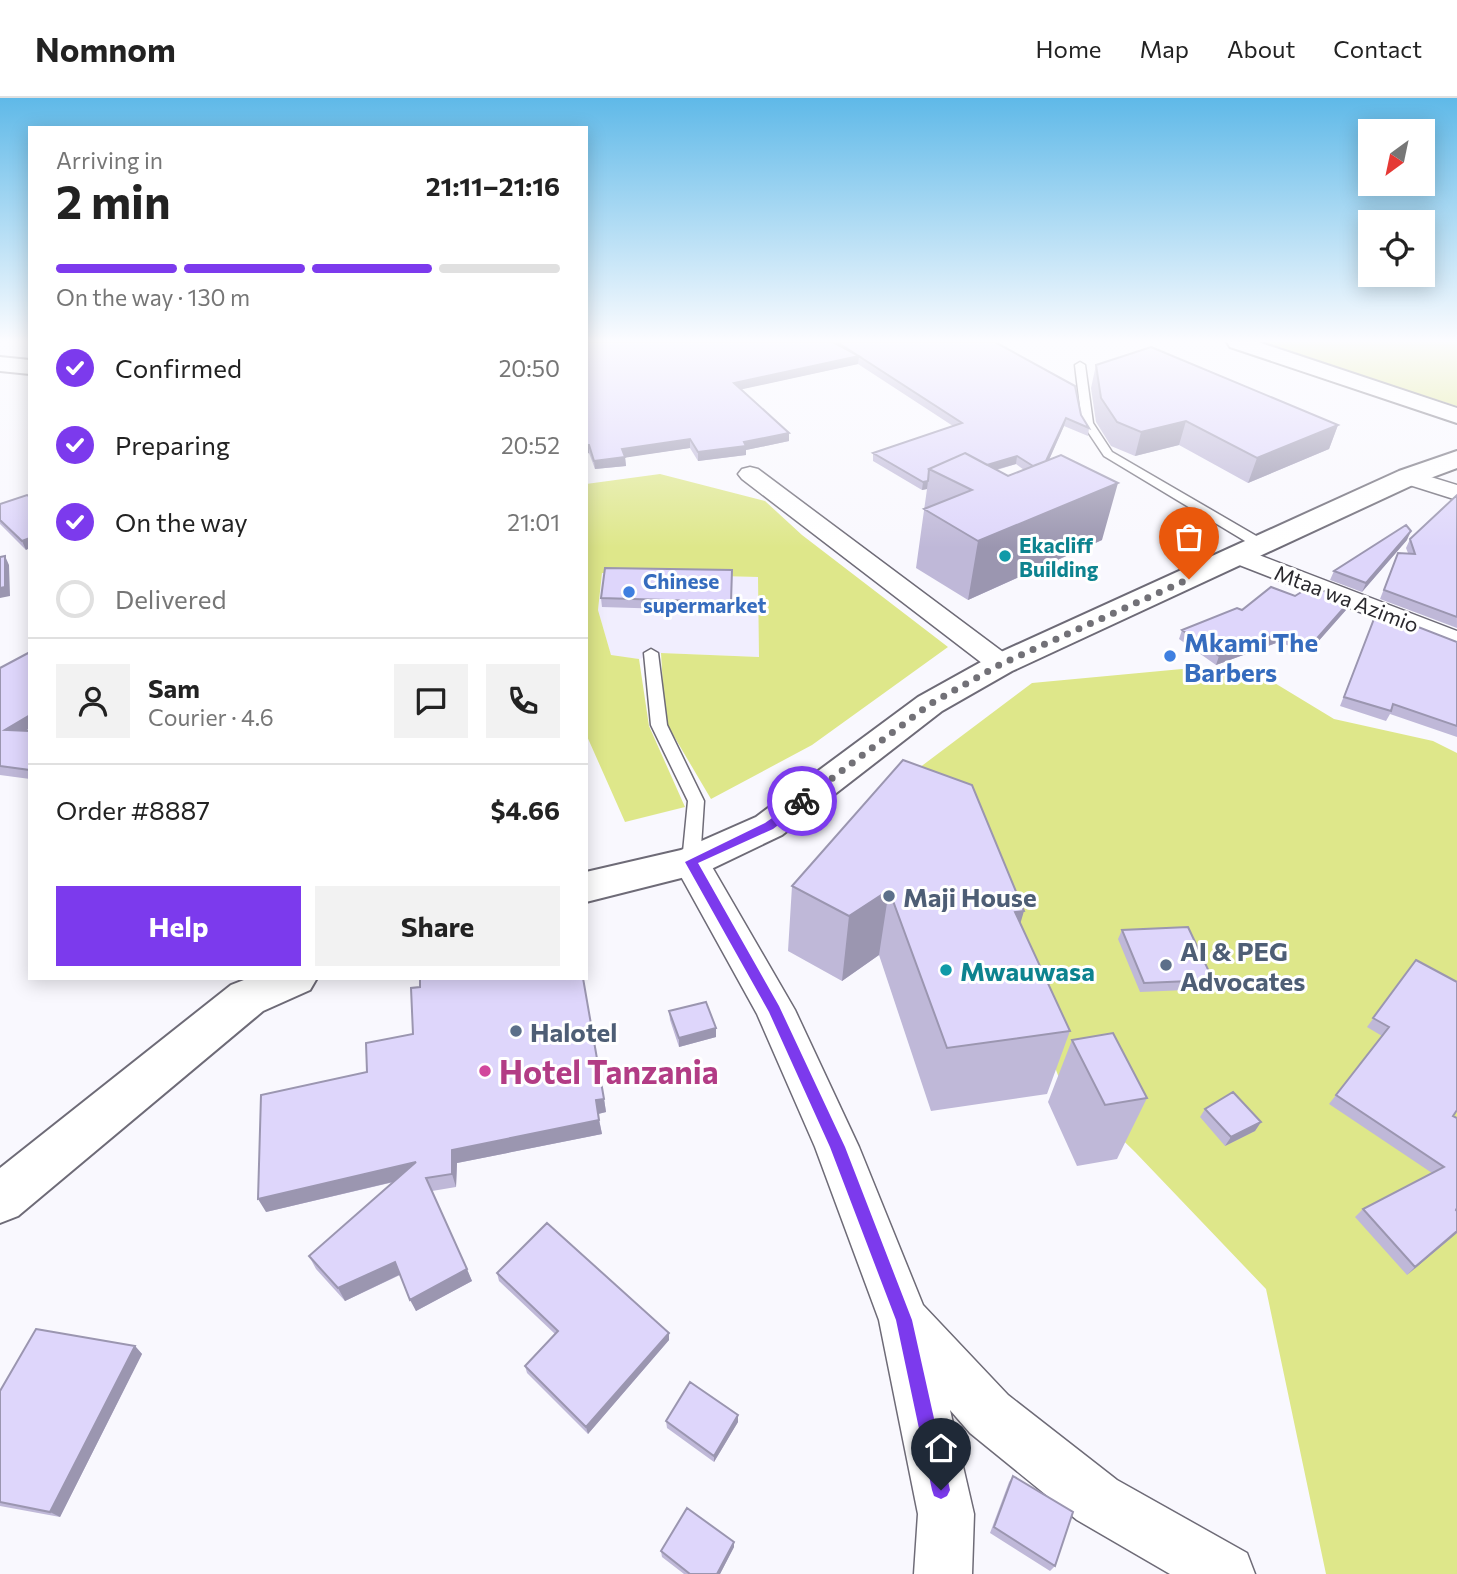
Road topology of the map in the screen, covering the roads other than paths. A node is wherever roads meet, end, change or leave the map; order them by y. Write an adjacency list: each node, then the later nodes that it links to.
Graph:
1 (1085, 411): 6 (lane)
2 (1457, 459): 4 (main road)
3 (750, 474): 9 (street)
4 (1408, 477): 5 (street); 6 (main road)
5 (1457, 493)
6 (1249, 550): 7 (street, Mtaa wa Azimio); 9 (main road)
7 (1457, 641)
8 (652, 653): 10 (lane)
9 (1001, 664): 10 (main road)
10 (691, 862): 11 (main road); 15 (street)
11 (588, 887)
12 (284, 980): 13 (main road)
13 (242, 988): 14 (main road)
14 (0, 1199)
15 (904, 1320): 16 (street); 17 (street)
16 (943, 1574)
17 (1226, 1574)

